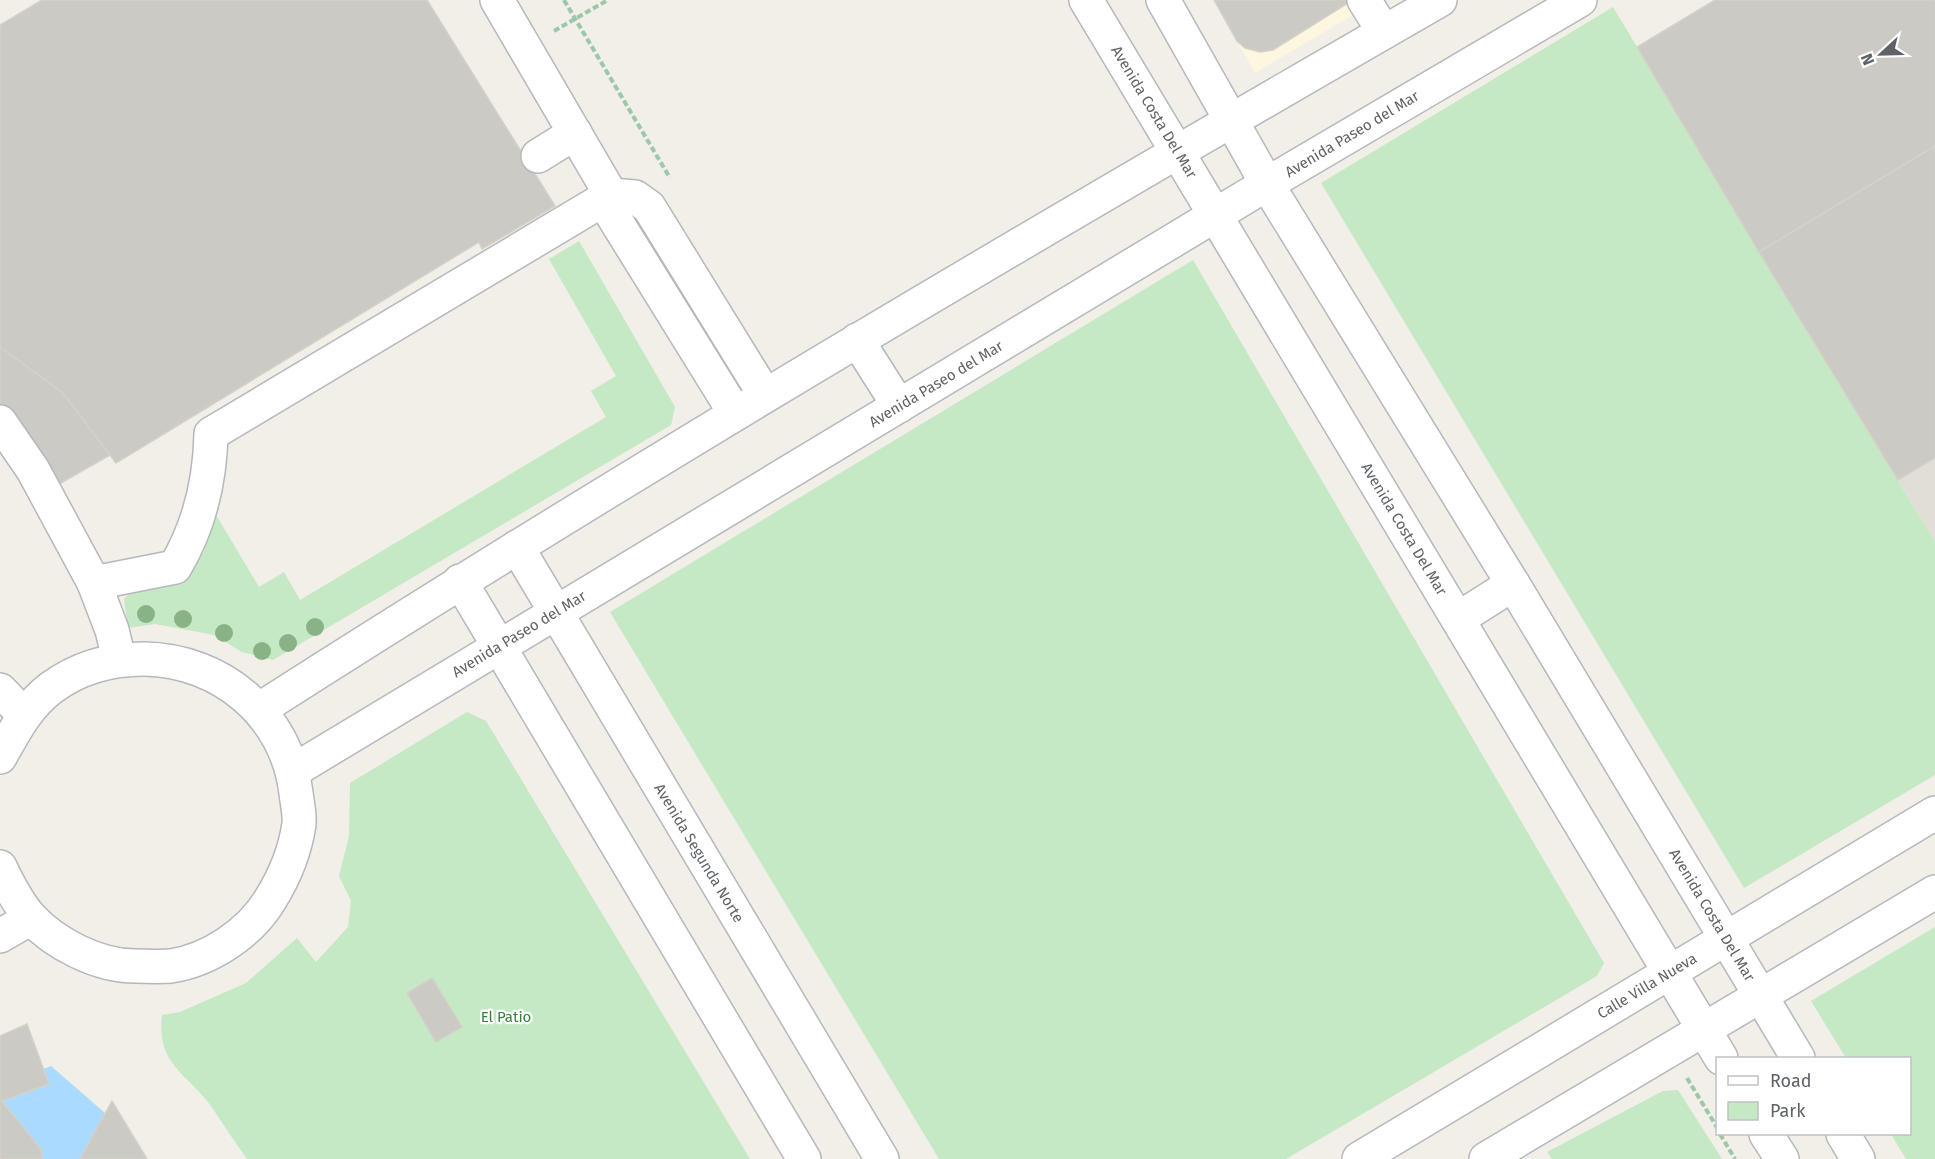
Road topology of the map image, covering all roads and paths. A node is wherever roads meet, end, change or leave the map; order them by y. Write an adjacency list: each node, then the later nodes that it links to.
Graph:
1 (497, 0): 9 (street)
2 (608, 0): 9 (path)
3 (1086, 0): 12 (street, Avenida Costa Del Mar)
4 (1163, 0): 10 (street, Avenida Costa Del Mar)
5 (1364, 0): 8 (street)
6 (1440, 0): 8 (street)
7 (1580, 0): 14 (street, Avenida Paseo del Mar)
8 (1384, 32): 10 (street)
9 (524, 46): 11 (street)
10 (1232, 120): 12 (street); 14 (street, Avenida Costa Del Mar)
11 (575, 133): 13 (street); 15 (street)
12 (1179, 153): 16 (street, Avenida Costa Del Mar); 17 (street)
13 (538, 156)
14 (1267, 184): 16 (street, Avenida Paseo del Mar); 25 (street, Avenida Costa Del Mar)
15 (607, 197): 18 (street); 20 (street); 24 (street)
16 (1216, 217): 19 (street, Avenida Paseo del Mar); 27 (street, Avenida Costa Del Mar)
17 (857, 340): 18 (street); 19 (street)
18 (765, 395): 20 (street)
19 (900, 406): 26 (street, Avenida Paseo del Mar)
20 (735, 413): 22 (street)
21 (0, 422): 24 (street)
22 (516, 547): 23 (street); 26 (street, Avenida Segunda Norte)
23 (460, 581): 28 (street); 31 (street)
24 (94, 583): 29 (street)
25 (1513, 584): 27 (street); 40 (street, Avenida Costa Del Mar)
26 (555, 613): 28 (street, Avenida Paseo del Mar); 52 (street, Avenida Segunda Norte)
27 (1458, 619): 41 (street, Avenida Costa Del Mar)
28 (497, 647): 34 (street, Avenida Paseo del Mar); 51 (street)
29 (119, 659): 31 (street); 32 (street)
30 (0, 690): 32 (street)
31 (260, 709): 34 (street)
32 (24, 715): 33 (street)
33 (0, 757)
34 (293, 771): 38 (street)
35 (1935, 813): 40 (street, Calle Villa Nueva)
36 (0, 867): 38 (street)
37 (1935, 892): 42 (street)
38 (31, 918): 39 (street)
39 (0, 936)
40 (1726, 939): 41 (street, Calle Villa Nueva); 42 (street, Avenida Costa Del Mar)
41 (1670, 973): 43 (street, Avenida Costa Del Mar); 53 (street, Calle Villa Nueva)
42 (1761, 997): 43 (street); 46 (street, Avenida Costa Del Mar)
43 (1704, 1030): 44 (street); 45 (street, Avenida Costa Del Mar)
44 (1671, 1050): 47 (path); 54 (street)
45 (1720, 1057)
46 (1797, 1057)
47 (1716, 1126)
48 (1721, 1135): 55 (path)
49 (1767, 1135): 56 (street)
50 (1844, 1135): 57 (street)
51 (804, 1159)
52 (882, 1159)
53 (1359, 1159)
54 (1486, 1159)
55 (1735, 1159)
56 (1782, 1159)
57 (1858, 1159)

